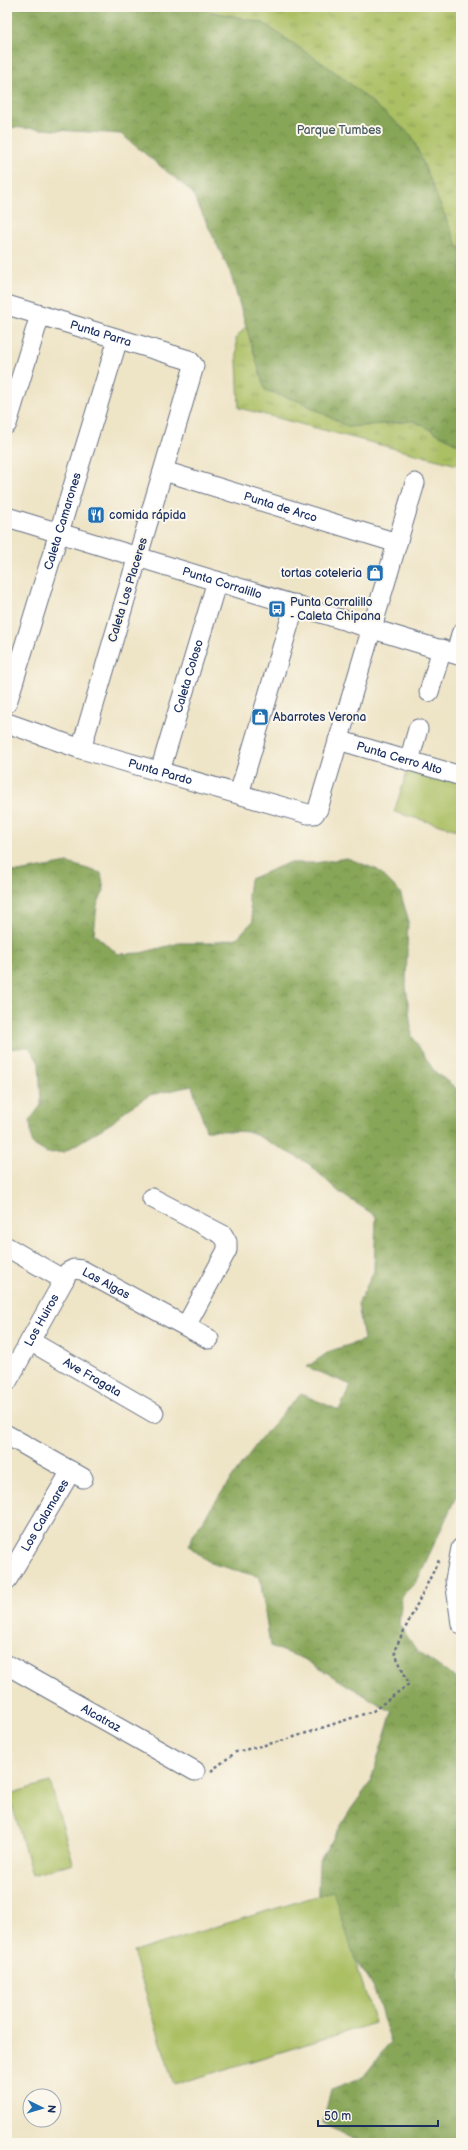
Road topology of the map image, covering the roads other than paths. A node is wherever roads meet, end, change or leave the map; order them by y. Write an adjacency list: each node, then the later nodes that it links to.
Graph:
1 (7, 305): 2 (street, Punta Parra)
2 (40, 315): 3 (street, Punta Parra); 5 (street)
3 (118, 339): 4 (street, Punta Parra); 9 (street, Caleta Camarones)
4 (193, 363): 6 (street, Caleta Los Placeres)
5 (7, 424)
6 (164, 471): 10 (street, Punta de Arco); 11 (street, Caleta Los Placeres)
7 (415, 482): 10 (street)
8 (7, 517): 9 (street, Punta Corralillo)
9 (59, 533): 11 (street, Punta Corralillo); 18 (street, Caleta Camarones)
10 (397, 543): 14 (street)
11 (138, 557): 12 (street, Punta Corralillo); 22 (street, Caleta Los Placeres)
12 (217, 581): 13 (street, Punta Corralillo); 24 (street, Caleta Coloso)
13 (295, 604): 14 (street, Punta Corralillo); 26 (street)
14 (372, 628): 16 (street, Punta Corralillo); 21 (street)
15 (461, 634): 16 (street)
16 (453, 653): 17 (street)
17 (429, 692)
18 (7, 703)
19 (7, 724): 22 (street, Punta Pardo)
20 (418, 729): 23 (street)
21 (338, 740): 23 (street, Punta Cerro Alto); 26 (street, Punta Pardo)
22 (81, 749): 24 (street, Punta Pardo)
23 (409, 761): 25 (street, Punta Cerro Alto)
24 (160, 771): 26 (street, Punta Pardo)
25 (461, 776)
26 (239, 794)
27 (152, 1198): 30 (street)
28 (7, 1247): 29 (street, Las Algas)
29 (64, 1280): 30 (street, Las Algas); 32 (street, Los Huiros)
30 (186, 1326): 31 (street, Las Algas)
31 (209, 1339)
32 (30, 1341): 33 (street, Los Huiros); 34 (street, Ave Fragata)
33 (7, 1382)
34 (154, 1413)
35 (7, 1435): 37 (street, Los Calamares)
36 (461, 1548): 38 (street)
37 (7, 1580)
38 (461, 1624)
39 (7, 1665): 40 (street, Alcatraz)
40 (194, 1771)

